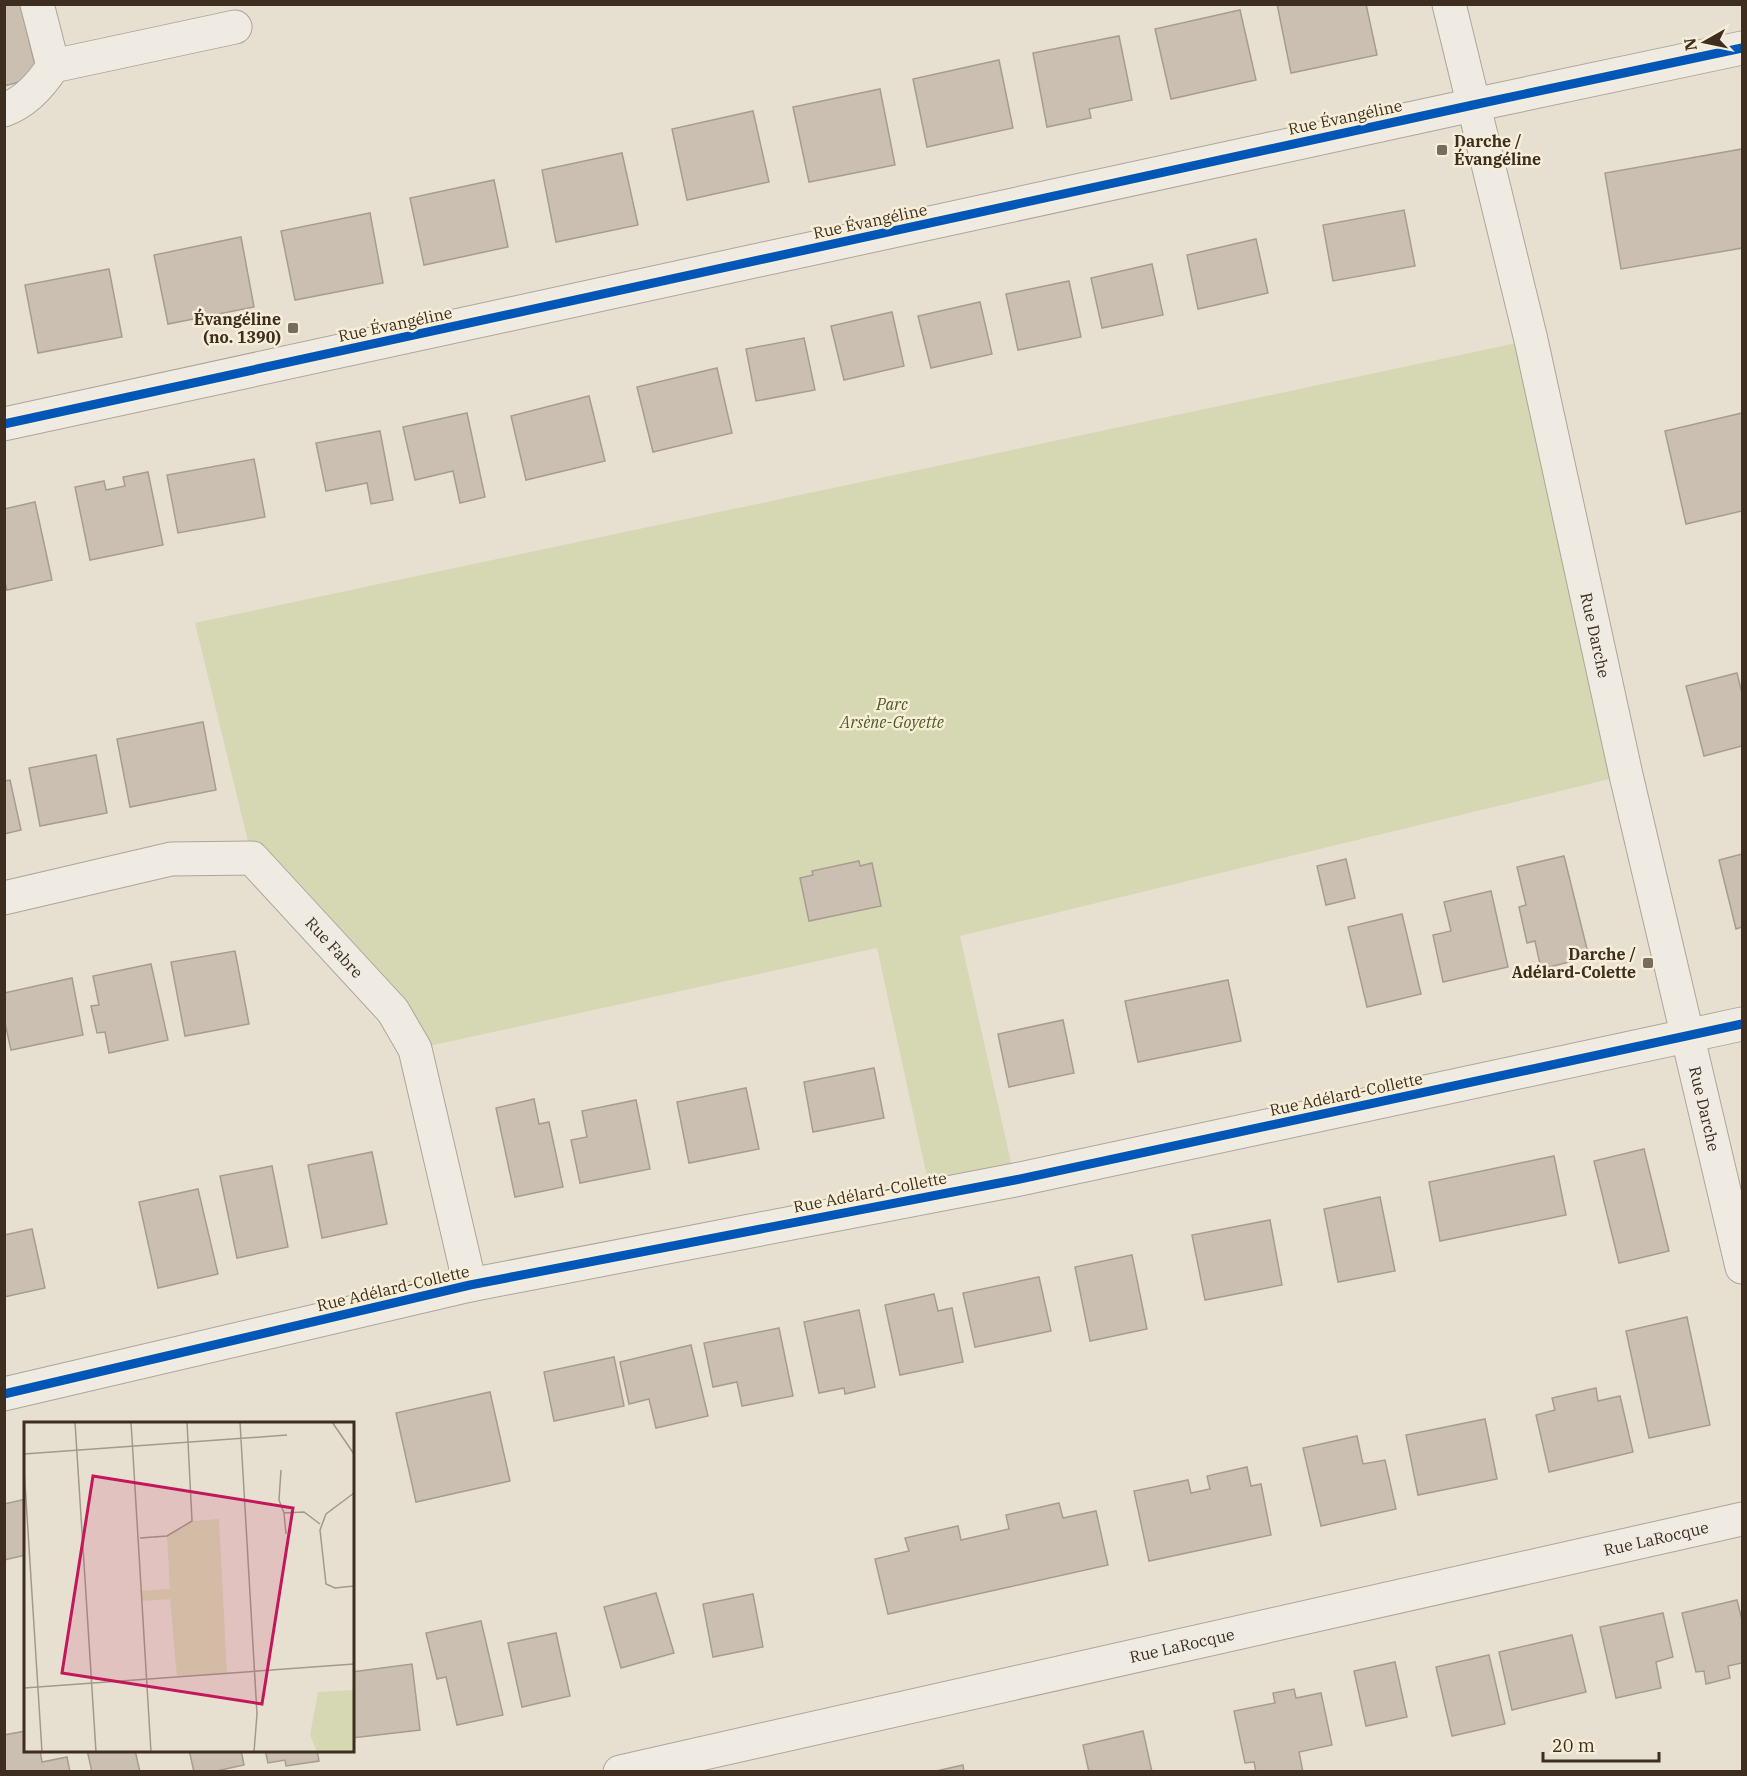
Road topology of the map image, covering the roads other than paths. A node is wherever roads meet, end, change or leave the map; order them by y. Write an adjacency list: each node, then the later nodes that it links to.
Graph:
1 (37, 4): 5 (street)
2 (1449, 4): 6 (street, Rue Darche)
3 (235, 27): 5 (street)
4 (1743, 48): 6 (street, Rue Évangéline)
5 (53, 66): 7 (street)
6 (1473, 105): 8 (street, Rue Évangéline); 11 (street, Rue Darche)
7 (4, 110)
8 (4, 424)
9 (4, 898): 13 (street, Rue Fabre)
10 (1743, 1024): 11 (street, Rue Adélard-Collette)
11 (1687, 1036): 12 (street, Rue Darche); 13 (street, Rue Adélard-Collette)
12 (1743, 1267)
13 (470, 1285): 14 (street, Rue Adélard-Collette)
14 (4, 1394)
15 (1743, 1519): 16 (street, Rue LaRocque)
16 (620, 1772)

